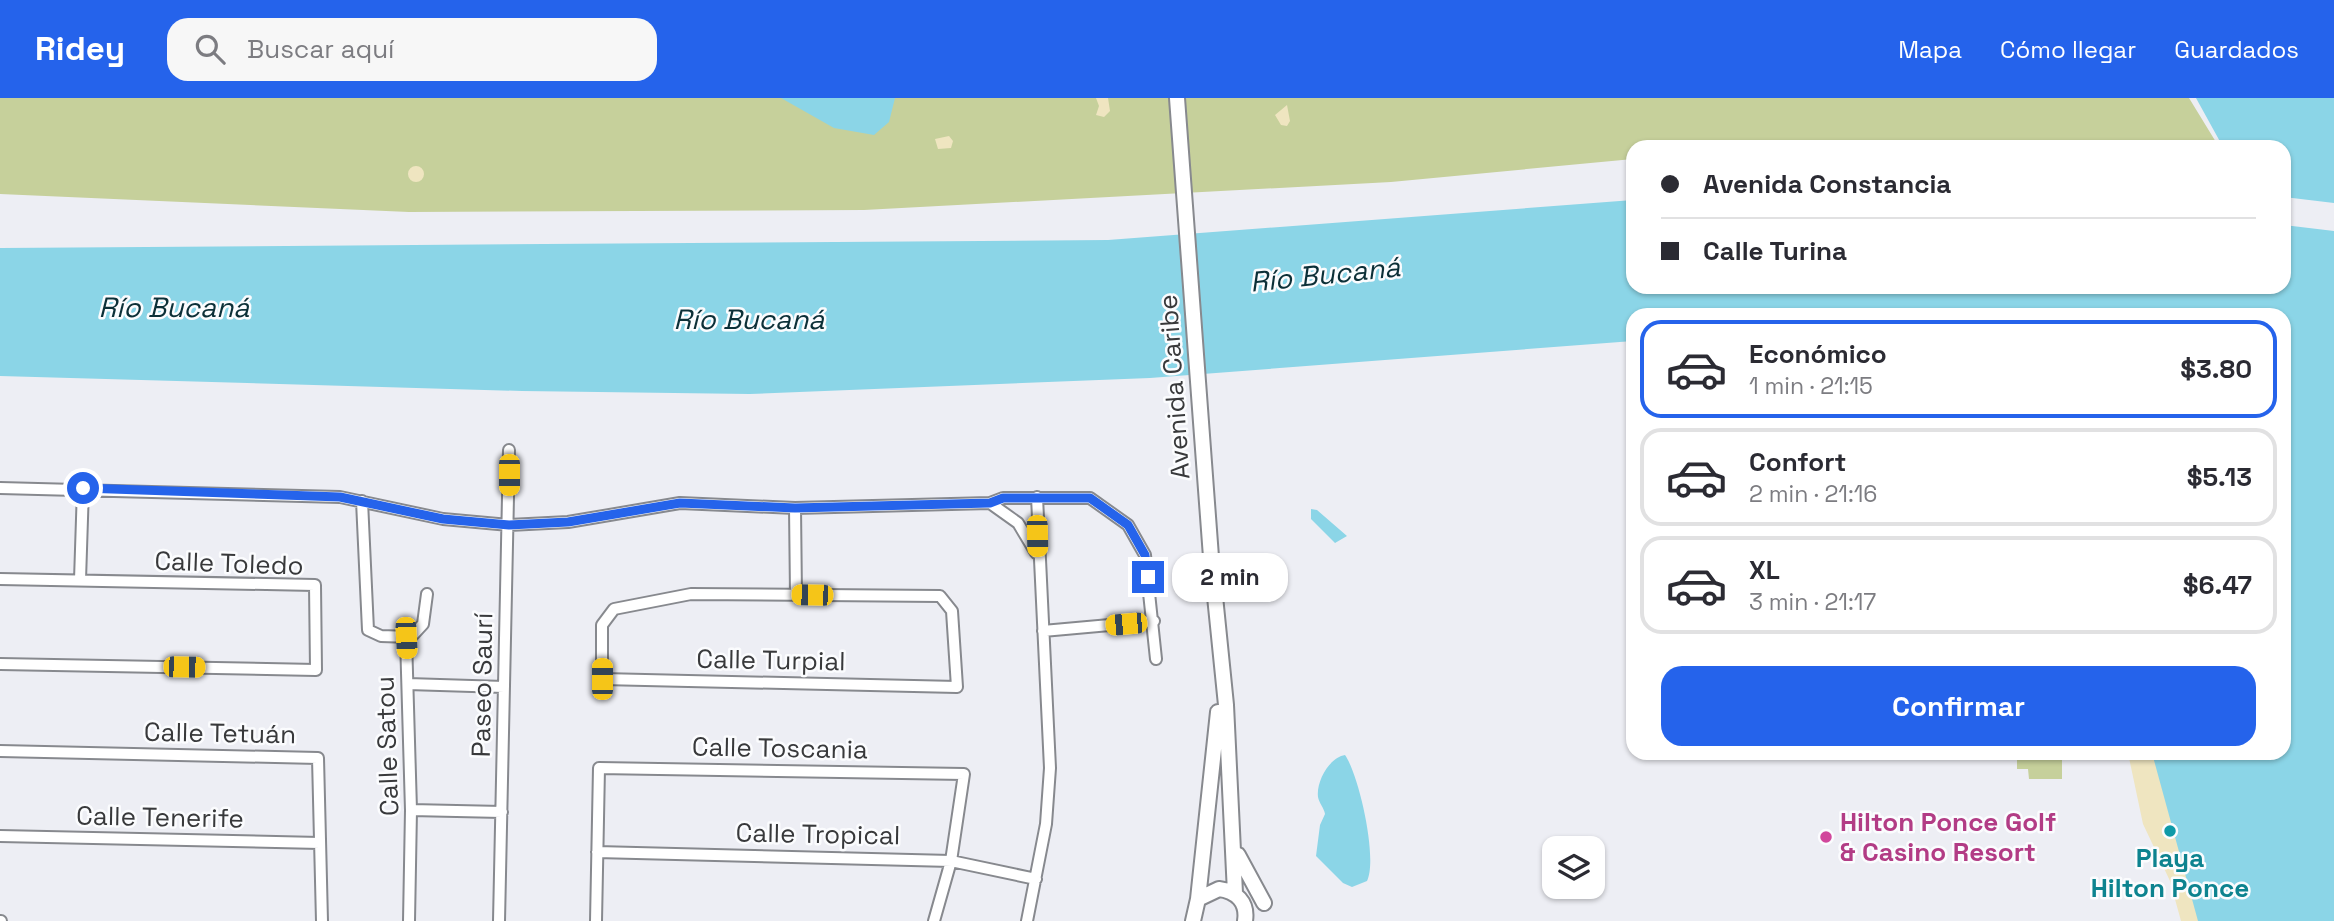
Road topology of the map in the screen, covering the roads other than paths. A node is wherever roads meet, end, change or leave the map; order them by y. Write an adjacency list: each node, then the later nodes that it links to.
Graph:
1 (1177, 98): 20 (street, Avenida Caribe)
2 (509, 450): 9 (street, Paseo Saurí)
3 (0, 488): 4 (street)
4 (83, 488): 6 (street); 12 (street)
5 (1037, 497): 7 (street); 10 (street); 15 (street)
6 (362, 501): 9 (street); 17 (street)
7 (990, 503): 8 (street); 10 (street)
8 (795, 508): 9 (street); 14 (street)
9 (509, 525): 22 (street, Paseo Saurí)
10 (1038, 555): 16 (street)
11 (0, 579): 12 (street, Calle Toledo)
12 (80, 580): 19 (street, Calle Toledo)
13 (427, 594): 17 (street)
14 (796, 595): 14 (street, Calle Turpial)
15 (1154, 621): 16 (street); 18 (street)
16 (1043, 631): 31 (street)
17 (406, 638): 21 (street, Calle Satou)
18 (1156, 659)
19 (0, 664)
20 (1222, 673): 28 (street, Avenida Caribe); 33 (street, Avenida Caribe)
21 (408, 684): 22 (street); 24 (street, Calle Satou)
22 (504, 687): 25 (street, Paseo Saurí)
23 (0, 751): 27 (street, Calle Tetuán)
24 (411, 810): 25 (street); 36 (street, Calle Satou)
25 (502, 812): 37 (street, Paseo Saurí)
26 (0, 836): 27 (street, Calle Tenerife)
27 (320, 843): 35 (street, Calle Tetuán)
28 (1234, 844): 32 (street, Avenida Caribe); 34 (street)
29 (597, 852): 30 (street, Calle Tropical); 30 (street, Calle Toscania); 38 (street, Calle Toscania)
30 (951, 861): 31 (street, Calle Tropical); 39 (street, Calle Toscania)
31 (1036, 879): 40 (street)
32 (1235, 893): 33 (street); 42 (street, Avenida Caribe)
33 (1198, 899): 41 (street, Avenida Caribe)
34 (1264, 903)
35 (322, 921)
36 (409, 921)
37 (499, 921)
38 (596, 921)
39 (934, 921)
40 (1027, 921)
41 (1193, 921)
42 (1245, 921)

